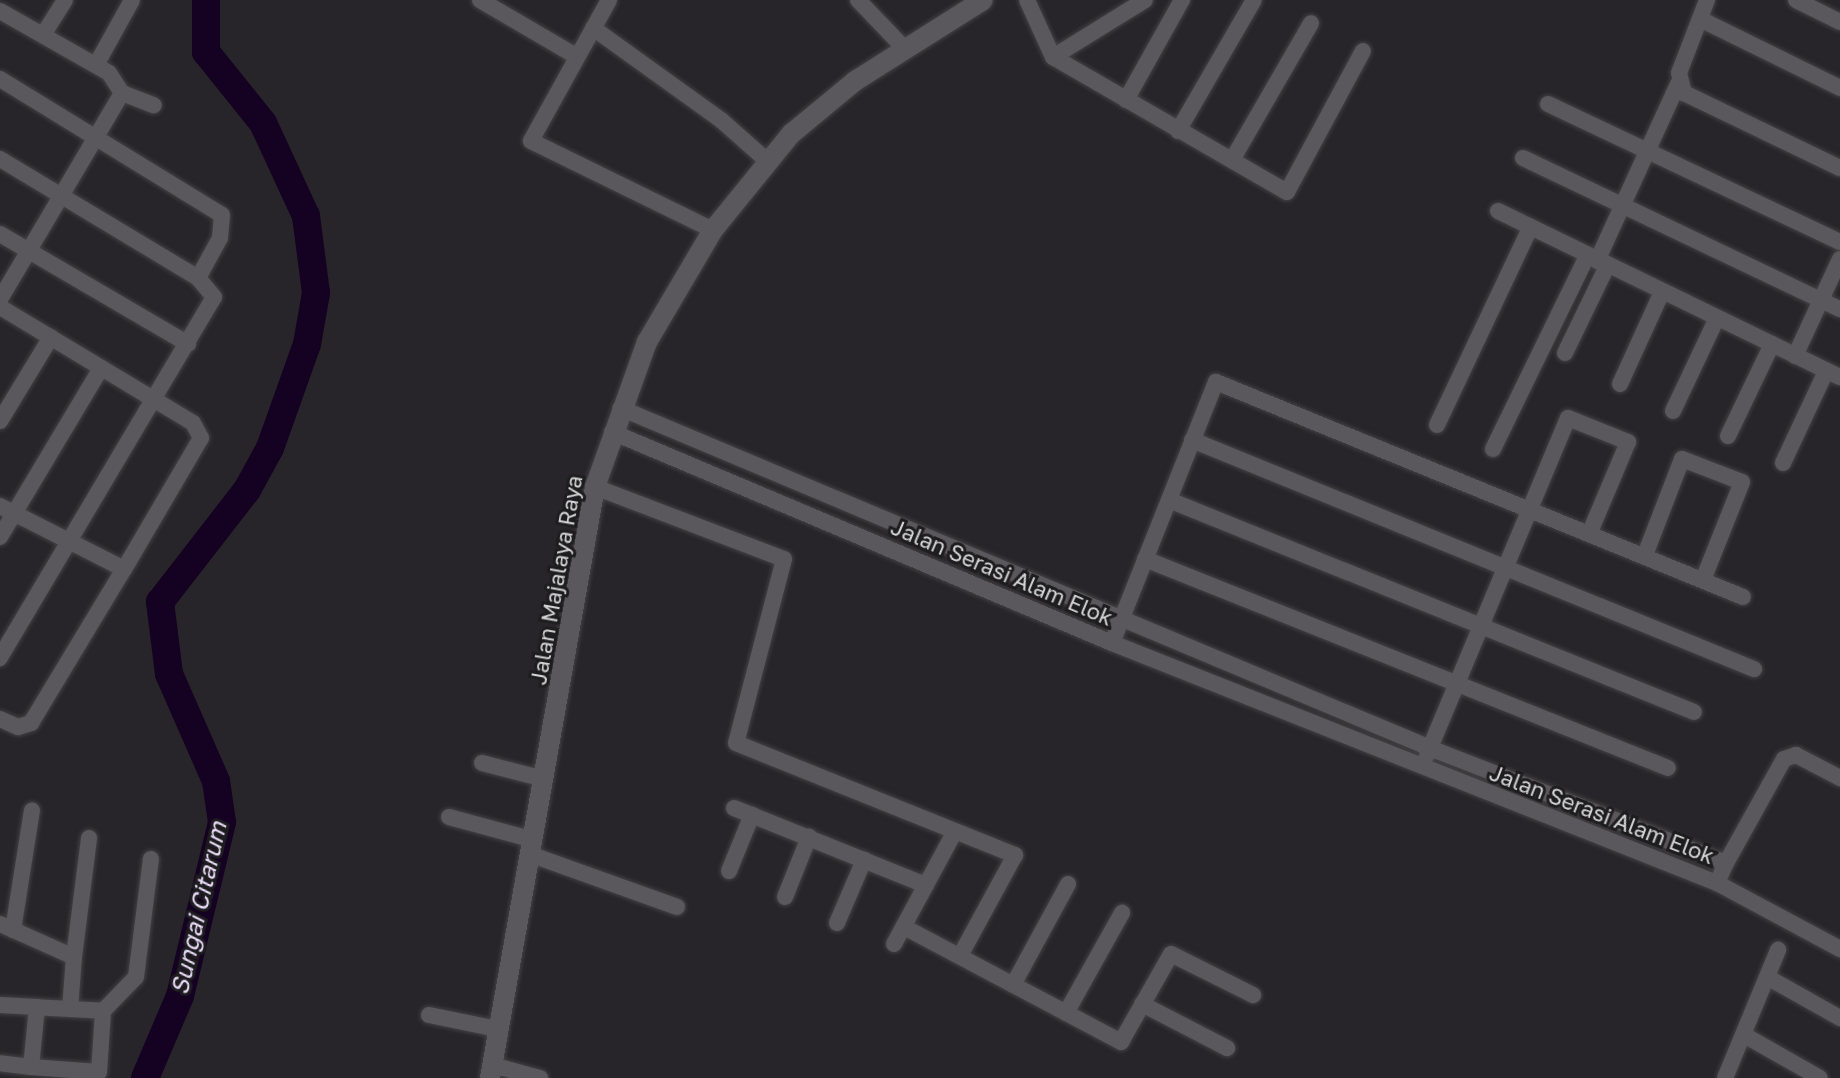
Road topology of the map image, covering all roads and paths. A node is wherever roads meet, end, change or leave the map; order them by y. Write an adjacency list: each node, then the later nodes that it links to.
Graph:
1 (65, 0): 18 (street)
2 (132, 0): 23 (street)
3 (480, 0): 21 (street)
4 (609, 0): 17 (street)
5 (858, 0): 19 (street)
6 (983, 0): 19 (street, Jalan Majalaya Raya)
7 (1027, 0): 22 (street)
8 (1145, 0): 22 (street)
9 (1182, 0): 28 (street)
10 (1254, 0): 31 (street)
11 (1707, 0): 14 (street)
12 (1796, 0): 15 (street)
13 (0, 11): 18 (street)
14 (1700, 19): 25 (street); 26 (street)
15 (1840, 22)
16 (1311, 23): 37 (street)
17 (593, 28): 21 (street); 36 (street)
18 (43, 35): 23 (street)
19 (904, 48): 36 (street, Jalan Majalaya Raya)
20 (1363, 51): 37 (street)
21 (576, 56): 43 (street)
22 (1053, 57): 28 (street)
23 (96, 65): 27 (street)
24 (0, 79): 32 (street)
25 (1678, 84): 33 (street); 38 (street)
26 (1840, 88)
27 (122, 93): 30 (street); 32 (street)
28 (1126, 100): 31 (street)
29 (1548, 104): 33 (street)
30 (154, 105)
31 (1178, 131): 37 (street)
32 (95, 136): 39 (street); 49 (street)
33 (1648, 152): 40 (street); 45 (street)
34 (1523, 158): 40 (street)
35 (0, 159): 39 (street)
36 (766, 160): 43 (street, Jalan Majalaya Raya)
37 (1232, 160)
38 (1840, 168)
39 (60, 195): 46 (street); 49 (street)
40 (1623, 204): 48 (street); 52 (street)
41 (1498, 211): 42 (street)
42 (1530, 228): 48 (street); 68 (street)
43 (713, 230): 65 (street, Jalan Majalaya Raya)
44 (0, 234): 46 (street)
45 (1840, 242)
46 (28, 251): 51 (street); 57 (street)
47 (1840, 259): 52 (street)
48 (1597, 261): 50 (street); 59 (street); 73 (street)
49 (198, 278): 57 (street)
50 (1662, 292): 55 (street); 63 (street)
51 (0, 299)
52 (1820, 300): 54 (street); 60 (street)
53 (0, 307): 56 (street)
54 (1840, 309)
55 (1717, 318): 58 (street); 66 (street)
56 (51, 337): 61 (street); 67 (street)
57 (188, 344): 64 (street)
58 (1772, 344): 60 (street); 71 (street)
59 (1565, 353)
60 (1795, 356): 62 (street)
61 (101, 368): 64 (street); 79 (street)
62 (1833, 374): 75 (street)
63 (1620, 384)
64 (155, 400): 82 (street); 86 (street)
65 (620, 408): 69 (street, Jalan Majalaya Raya); 70 (street, Jalan Serasi Alam Elok)
66 (1673, 411)
67 (0, 421)
68 (1437, 425)
69 (612, 432): 74 (street, Jalan Serasi Alam Elok); 76 (street, Jalan Majalaya Raya)
70 (680, 433): 74 (street); 89 (street, Jalan Serasi Alam Elok)
71 (1728, 436)
72 (1192, 440): 77 (street); 78 (street); 85 (street)
73 (1493, 449)
74 (669, 455): 91 (street, Jalan Serasi Alam Elok)
75 (1783, 463)
76 (595, 487): 102 (street, Jalan Majalaya Raya); 107 (street)
77 (1169, 500): 84 (street); 90 (street)
78 (1530, 507): 80 (street); 80 (street); 85 (street)
79 (7, 510): 81 (street); 82 (street)
80 (1590, 532): 83 (street)
81 (0, 537)
82 (71, 544): 86 (street); 92 (street)
83 (1645, 555): 87 (street); 87 (street)
84 (1145, 559): 89 (street); 94 (street)
85 (1505, 567): 90 (street); 93 (street)
86 (124, 569): 96 (street)
87 (1703, 580): 88 (street)
88 (1743, 597)
89 (1121, 621): 91 (street); 97 (street, Jalan Serasi Alam Elok)
90 (1481, 624): 94 (street); 95 (street)
91 (1112, 643): 99 (street, Jalan Serasi Alam Elok)
92 (0, 658)
93 (1754, 669)
94 (1457, 683): 97 (street); 100 (street)
95 (1694, 712)
96 (0, 719)
97 (1430, 748): 99 (street); 113 (street, Jalan Serasi Alam Elok)
98 (482, 763): 102 (street)
99 (1421, 768): 115 (street, Jalan Serasi Alam Elok)
100 (1668, 768)
101 (1840, 778): 113 (street)
102 (544, 779): 110 (street, Jalan Majalaya Raya)
103 (734, 808): 105 (street)
104 (32, 810): 122 (street)
105 (752, 815): 108 (street); 114 (street)
106 (449, 817): 110 (street)
107 (955, 831): 117 (street); 127 (street)
108 (809, 837): 112 (street); 118 (street)
109 (89, 838): 128 (street)
110 (533, 848): 119 (street); 140 (street, Jalan Majalaya Raya)
111 (151, 859): 136 (street)
112 (864, 860): 117 (street); 121 (street)
113 (1726, 863): 115 (street, Jalan Serasi Alam Elok)
114 (729, 871)
115 (1717, 883): 125 (street)
116 (1068, 884): 130 (street)
117 (926, 885): 123 (street)
118 (785, 897)
119 (677, 907)
120 (1122, 913): 137 (street)
121 (837, 923)
122 (7, 927): 128 (street)
123 (904, 927): 124 (street); 127 (street)
124 (894, 944)
125 (1840, 949)
126 (1778, 950): 129 (street)
127 (960, 956): 130 (street)
128 (74, 957): 135 (street)
129 (1767, 977): 139 (street); 141 (street)
130 (1013, 985): 137 (street)
131 (1253, 995): 132 (street)
132 (1142, 1004): 137 (street); 142 (street)
133 (0, 1005): 134 (street)
134 (37, 1007): 135 (street); 144 (street)
135 (70, 1009): 136 (street)
136 (103, 1011): 144 (street)
137 (1066, 1013)
138 (429, 1015): 140 (street)
139 (1840, 1018)
140 (497, 1029): 145 (street, Jalan Majalaya Raya)
141 (1744, 1035): 147 (street); 148 (street)
142 (1227, 1048)
143 (0, 1063): 144 (street)
144 (31, 1067)
145 (491, 1071): 146 (street)
146 (540, 1078)
147 (1725, 1078)
148 (1820, 1078)

